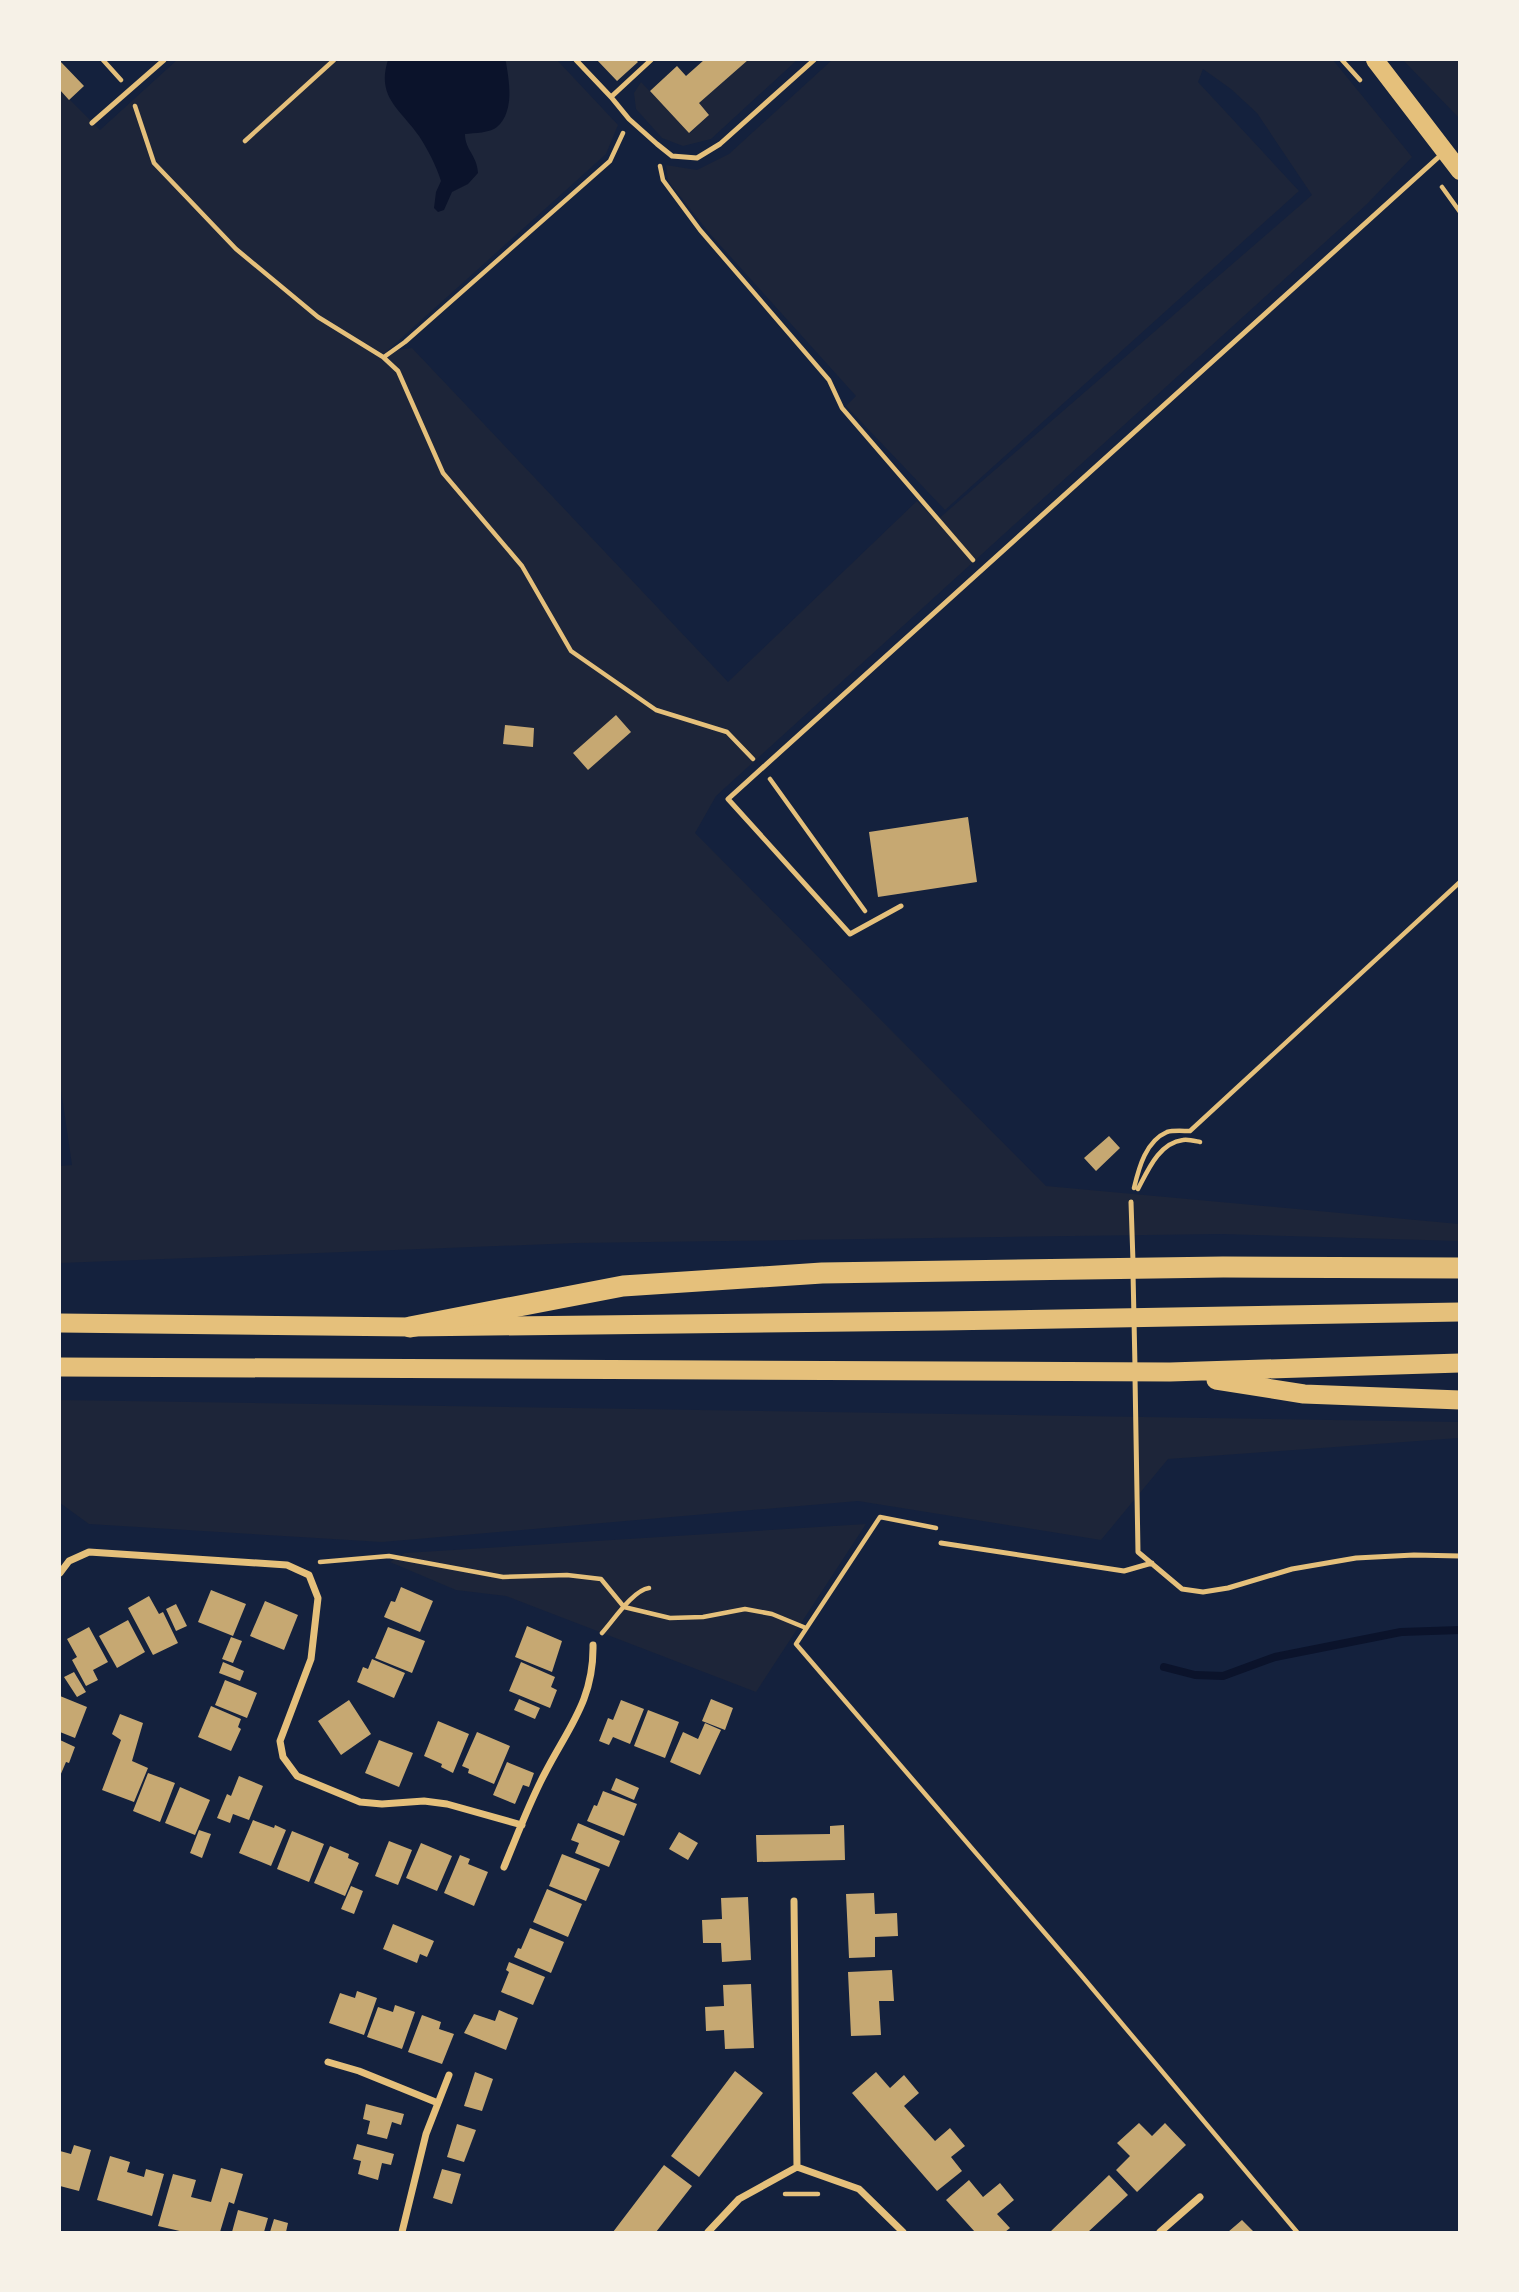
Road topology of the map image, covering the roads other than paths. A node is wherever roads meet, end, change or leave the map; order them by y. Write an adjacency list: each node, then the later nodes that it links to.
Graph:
1 (164, 60): 7 (lane)
2 (576, 60): 6 (lane)
3 (651, 60): 6 (lane)
4 (814, 60): 6 (lane)
5 (1375, 60): 8 (main road)
6 (611, 97)
7 (92, 123)
8 (1444, 151): 9 (main road); 10 (lane)
9 (1460, 171)
10 (901, 906)
11 (1131, 1202): 22 (lane)
12 (1460, 1268): 15 (highway)
13 (1460, 1312): 15 (highway)
14 (60, 1323): 15 (highway)
15 (410, 1326)
16 (1460, 1363): 18 (highway)
17 (60, 1367): 18 (highway)
18 (1170, 1372): 19 (highway)
19 (1460, 1400)
20 (941, 1543): 22 (lane)
21 (1460, 1556): 22 (lane)
22 (1152, 1563)
23 (60, 1573): 25 (street)
24 (593, 1645): 25 (street)
25 (522, 1825): 26 (street)
26 (504, 1867)
27 (794, 1901): 31 (street)
28 (328, 2062): 30 (street)
29 (449, 2075): 30 (street)
30 (438, 2103): 33 (street)
31 (797, 2167): 34 (street); 35 (street)
32 (1200, 2197): 36 (street)
33 (402, 2232)
34 (708, 2232)
35 (903, 2232)
36 (1160, 2232)

